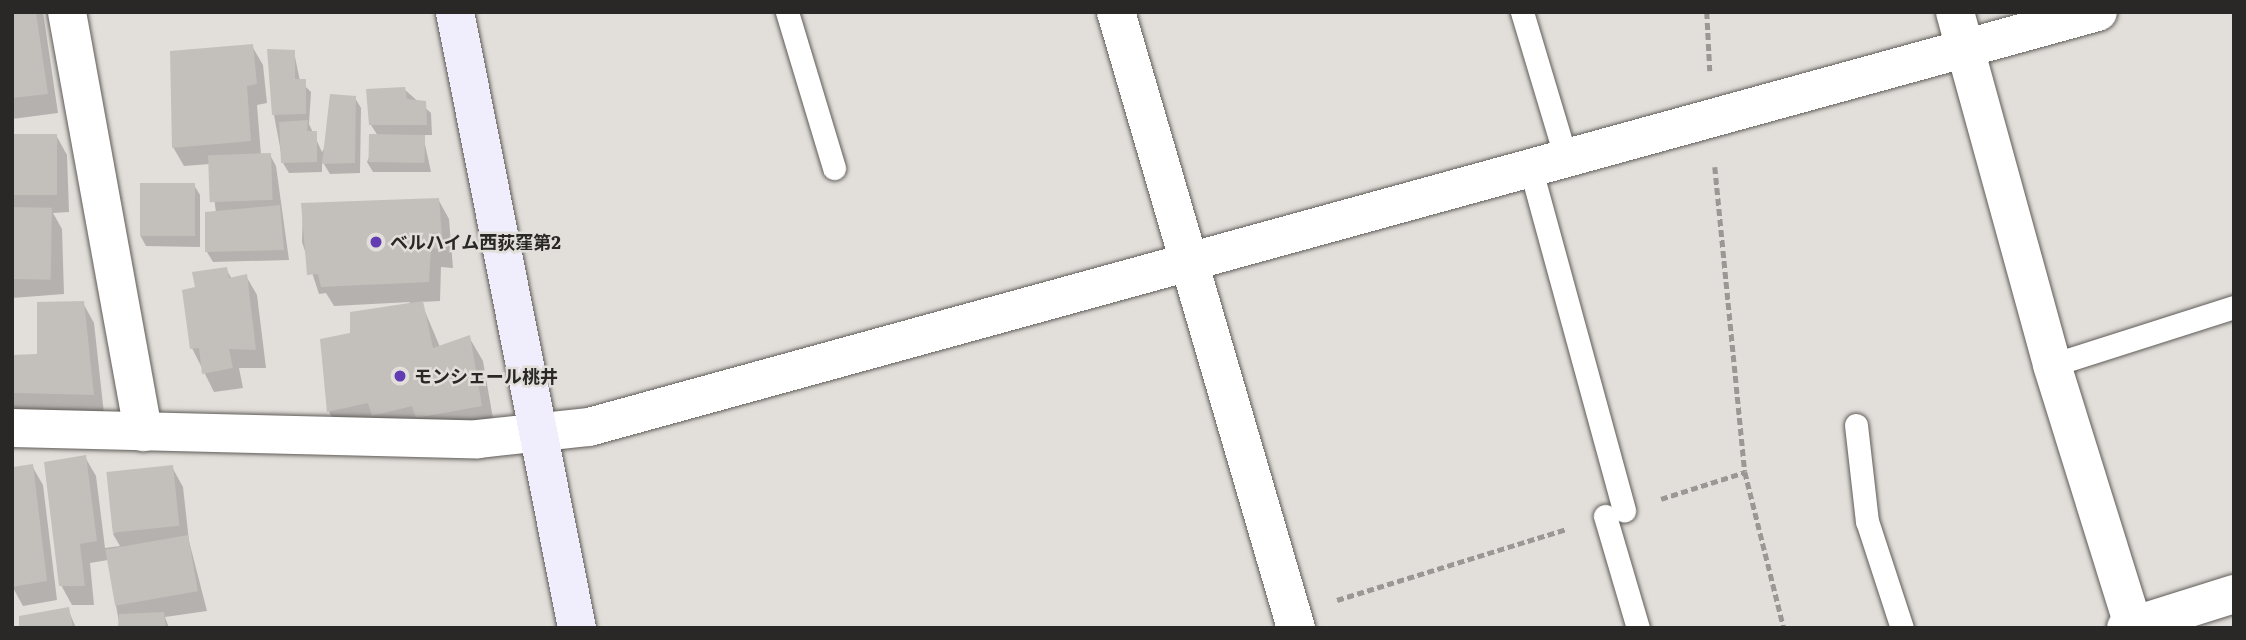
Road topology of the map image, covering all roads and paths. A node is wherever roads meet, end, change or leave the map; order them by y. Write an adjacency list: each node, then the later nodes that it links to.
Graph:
1 (67, 12): 18 (street)
2 (455, 12): 19 (street)
3 (787, 12): 12 (lane)
4 (1116, 12): 13 (street)
5 (1522, 12): 11 (lane)
6 (1707, 12): 10 (path)
7 (1955, 12): 9 (street)
8 (2098, 12): 9 (street)
9 (1965, 48): 10 (street); 15 (street)
10 (1713, 120): 11 (street); 20 (path)
11 (1549, 164): 13 (street); 21 (lane)
12 (834, 168)
13 (1189, 261): 19 (street); 23 (street)
14 (2234, 307): 15 (lane)
15 (2052, 365): 24 (street)
16 (1856, 425): 28 (lane)
17 (12, 428): 18 (street)
18 (144, 432): 19 (street)
19 (539, 435): 25 (street)
20 (1745, 472): 21 (path); 27 (path)
21 (1614, 514): 23 (path); 26 (lane)
22 (2234, 594): 24 (street)
23 (1294, 621)
24 (2131, 627)
25 (577, 628)
26 (1638, 628)
27 (1784, 628)
28 (1902, 628)

